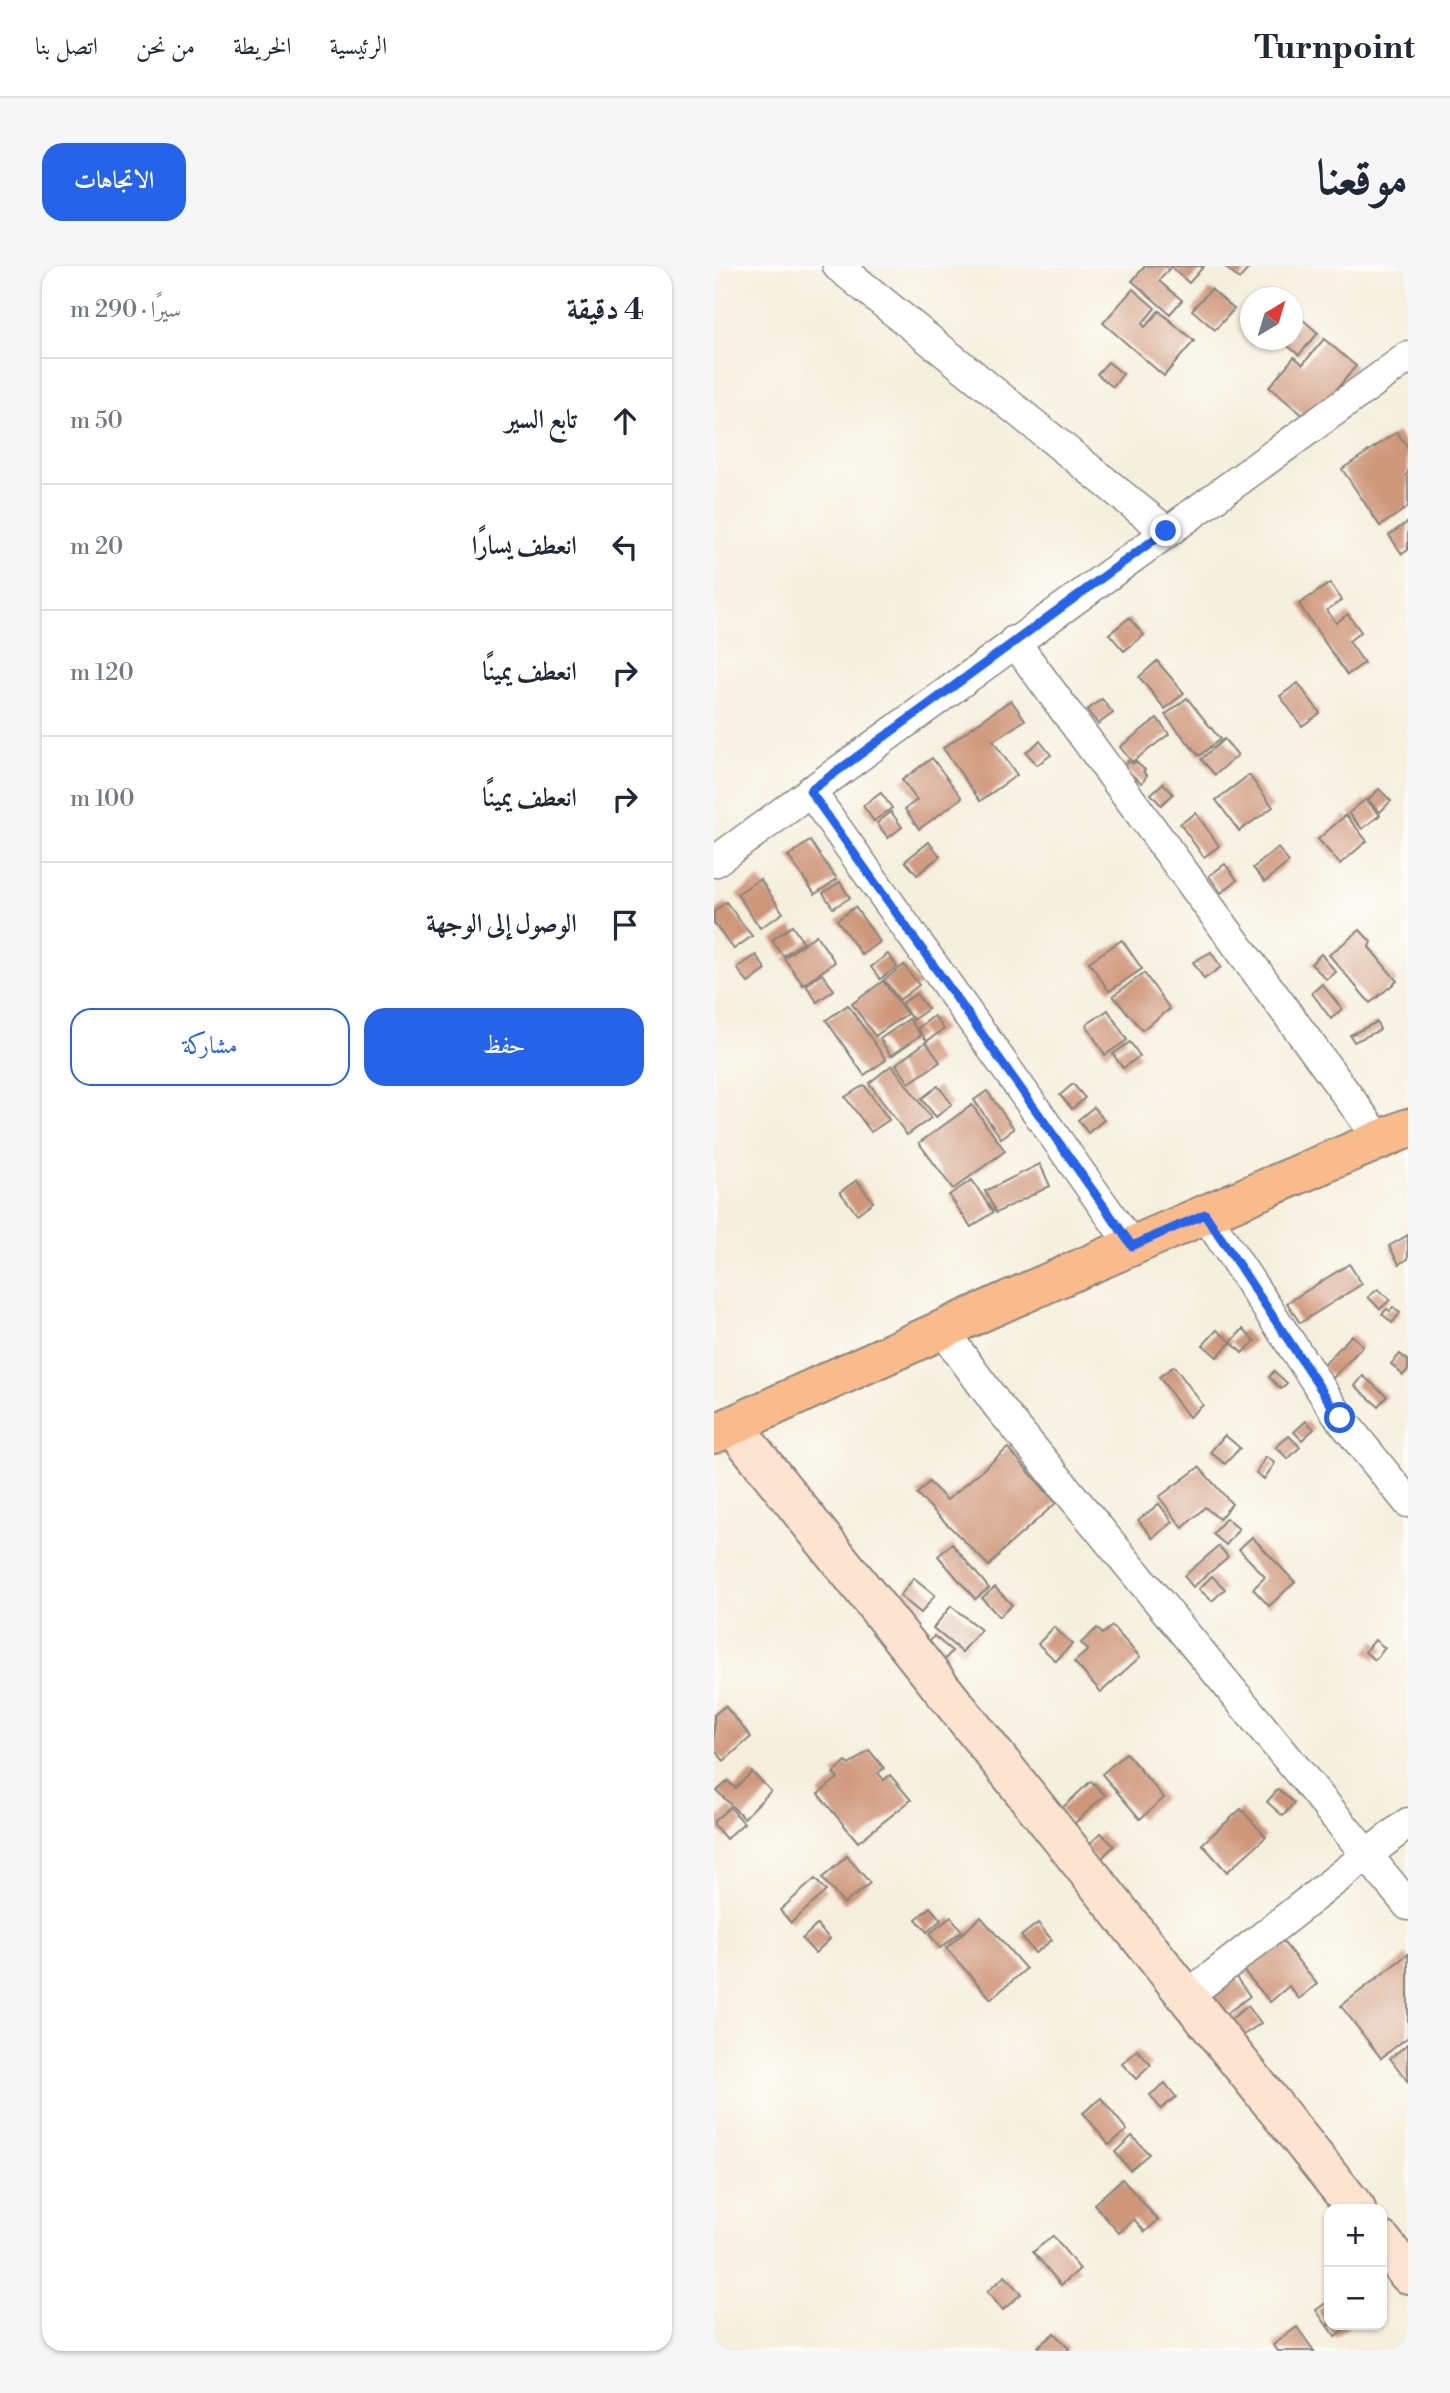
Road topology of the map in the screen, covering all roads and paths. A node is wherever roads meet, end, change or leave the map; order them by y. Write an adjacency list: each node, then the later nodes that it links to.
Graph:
1 (838, 266): 3 (street)
2 (1408, 357): 3 (street)
3 (1166, 531): 4 (street)
4 (1014, 641): 5 (street); 7 (street)
5 (810, 791): 6 (street); 9 (street)
6 (714, 862)
7 (1394, 1134): 8 (main road)
8 (1205, 1214): 9 (main road); 12 (street)
9 (1132, 1246): 10 (main road)
10 (942, 1329): 11 (main road); 14 (street)
11 (723, 1430): 16 (street)
12 (1408, 1502)
13 (1408, 1824): 14 (street)
14 (1367, 1855): 15 (street); 16 (street)
15 (1408, 1905)
16 (1186, 1996): 17 (street)
17 (1352, 2204)
18 (1387, 2247): 19 (street)
19 (1408, 2274)

